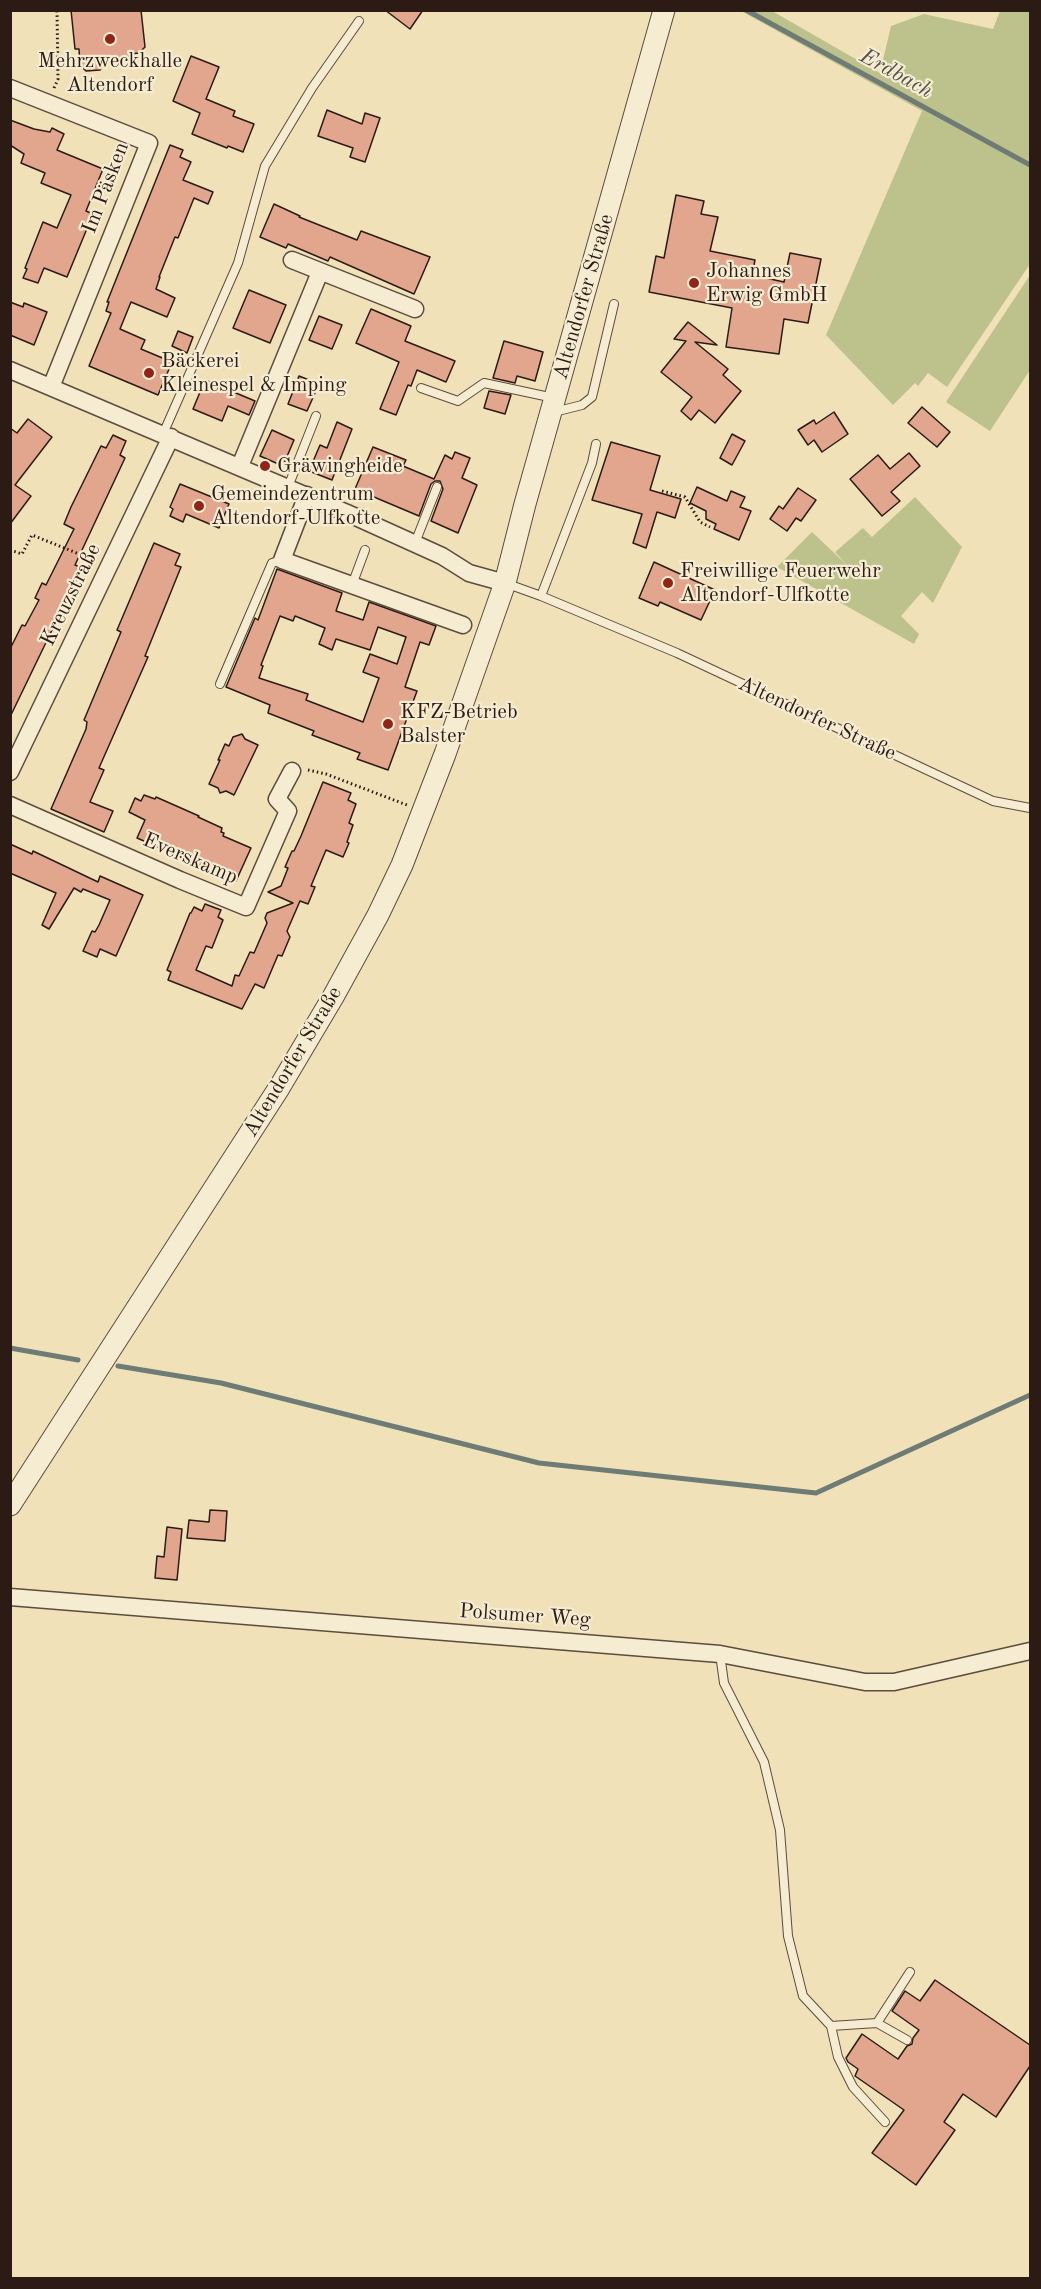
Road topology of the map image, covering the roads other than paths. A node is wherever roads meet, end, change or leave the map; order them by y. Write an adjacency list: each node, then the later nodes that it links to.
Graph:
1 (664, 10): 11 (street, Altendorfer Straße)
2 (359, 21): 13 (lane)
3 (10, 88): 9 (street, Im Päsken)
4 (292, 260): 5 (street)
5 (320, 272): 7 (street); 15 (street)
6 (614, 304): 11 (lane)
7 (415, 309)
8 (10, 370): 9 (street)
9 (51, 387): 13 (street)
10 (421, 388): 11 (lane)
11 (553, 405): 22 (street, Altendorfer Straße)
12 (316, 416): 16 (lane)
13 (167, 435): 15 (street); 28 (street, Kreuzstraße)
14 (596, 444): 24 (lane)
15 (240, 466): 16 (street)
16 (288, 487): 18 (street)
17 (437, 487): 19 (lane)
18 (307, 495): 19 (street); 21 (street)
19 (414, 543): 22 (street)
20 (365, 550): 23 (lane)
21 (282, 560): 23 (street); 26 (lane)
22 (505, 583): 24 (lane, Altendorfer Straße); 31 (street, Altendorfer Straße)
23 (352, 586): 25 (street)
24 (541, 596): 30 (lane, Altendorfer Straße)
25 (463, 625)
26 (220, 684)
27 (292, 771): 29 (street, Everskamp)
28 (10, 772)
29 (10, 805)
30 (1030, 808)
31 (10, 1505)
32 (10, 1598): 34 (street, Polsumer Weg)
33 (1030, 1651): 34 (street, Polsumer Weg)
34 (720, 1654): 37 (lane)
35 (910, 1972): 36 (lane)
36 (877, 2023): 37 (lane); 38 (lane)
37 (831, 2025): 39 (lane)
38 (907, 2040)
39 (885, 2122)

